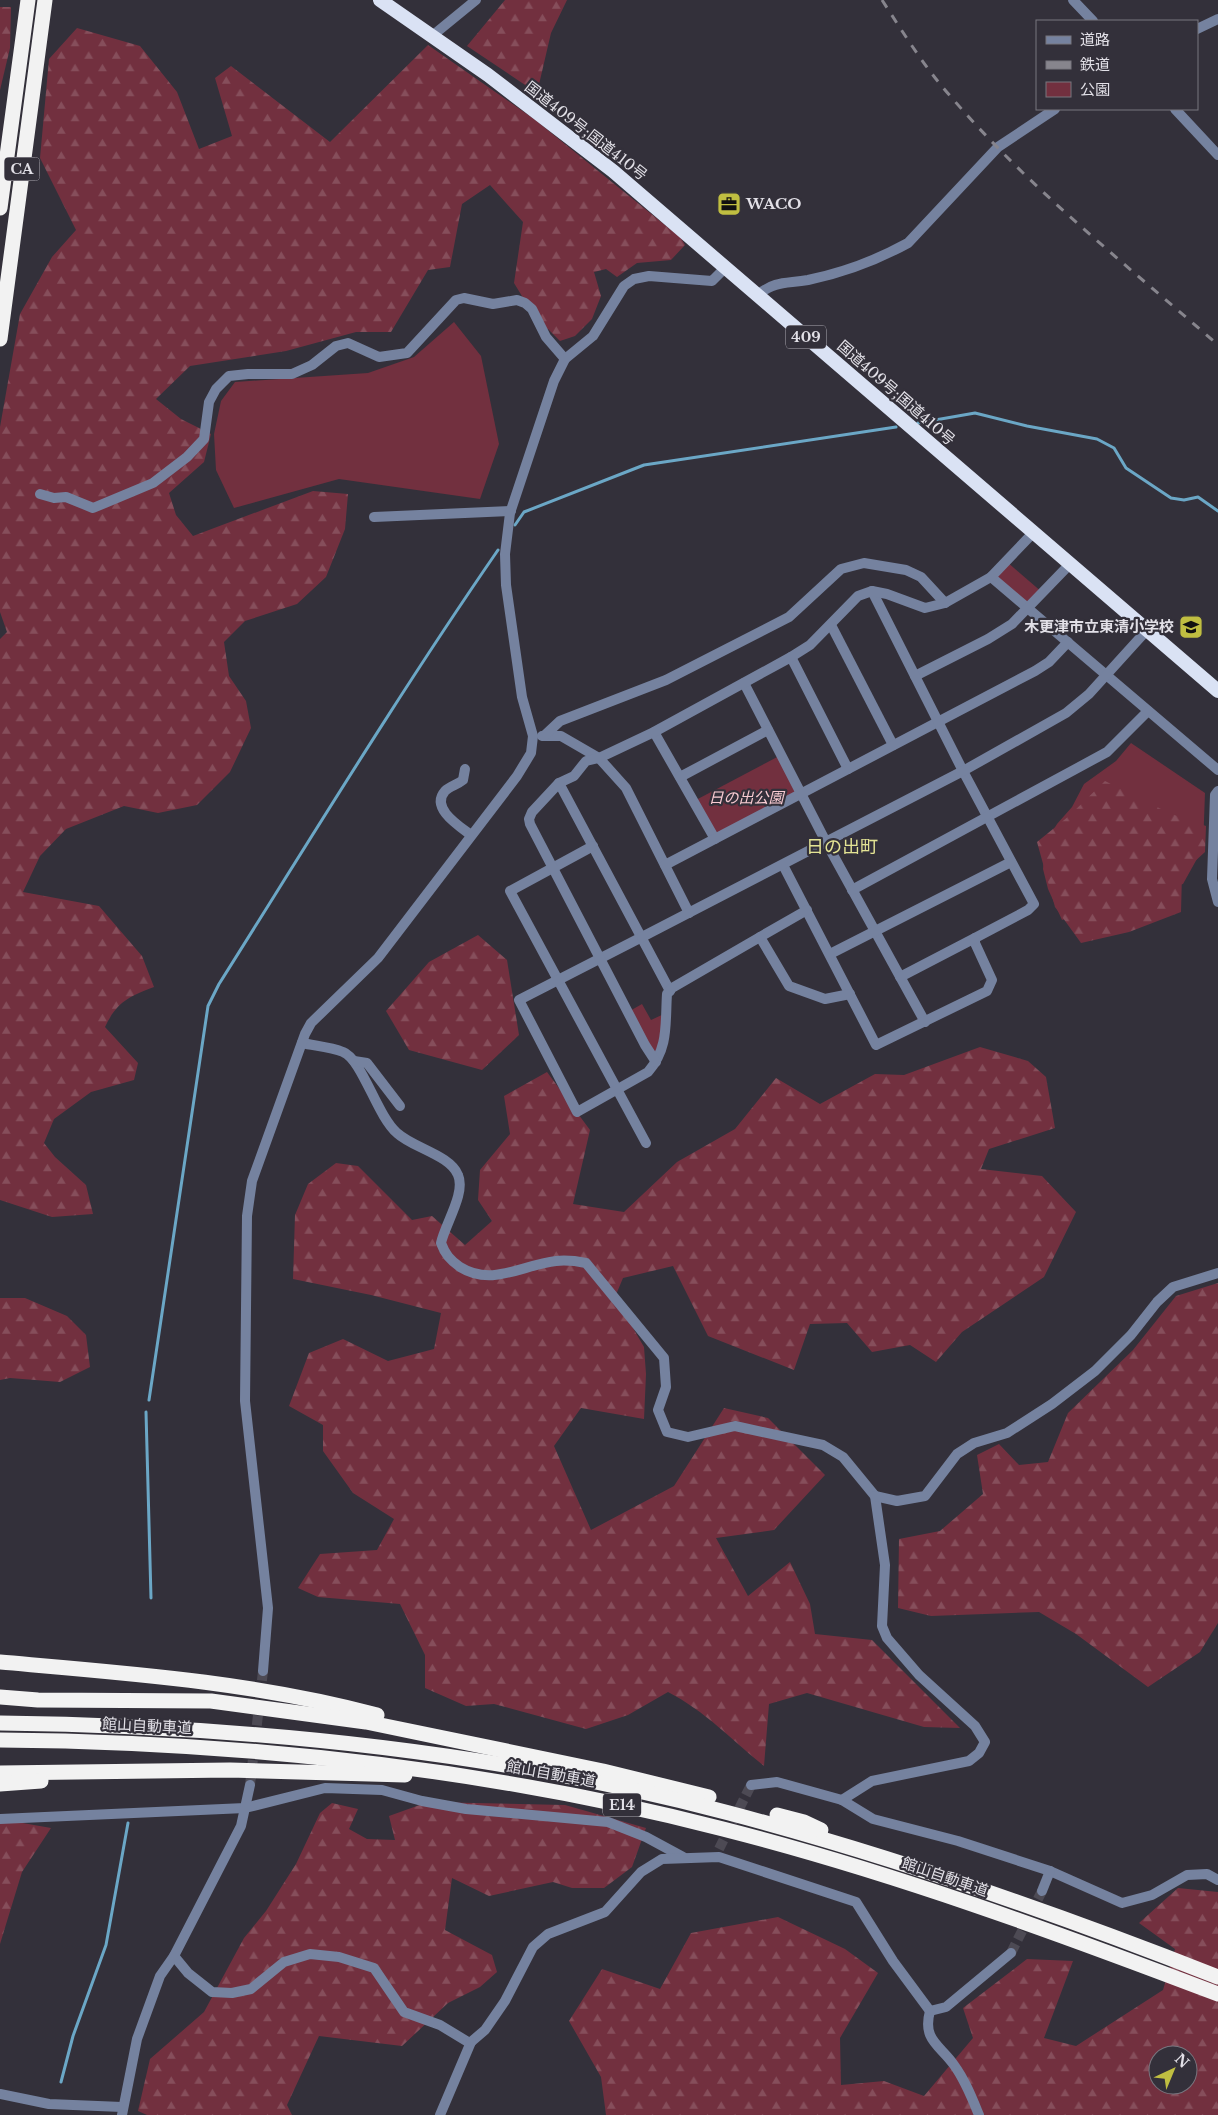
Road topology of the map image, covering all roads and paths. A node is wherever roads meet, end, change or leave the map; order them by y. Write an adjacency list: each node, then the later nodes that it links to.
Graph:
1 (28, 0): 13 (highway, CA)
2 (45, 0): 16 (highway, CA)
3 (380, 0): 9 (highway, 国道409号;国道410号 / 409)
4 (476, 0): 9 (street)
5 (1073, 0): 7 (street)
6 (1218, 19): 8 (street)
7 (1092, 20)
8 (1198, 29)
9 (432, 36): 14 (highway, 国道409号;国道410号 / 409)
10 (1054, 110): 15 (street)
11 (1176, 110): 12 (street)
12 (1218, 155)
13 (0, 208)
14 (725, 268): 15 (highway, 国道409号;国道410号 / 409); 17 (street)
15 (757, 295): 21 (highway, 国道409号;国道410号 / 409)
16 (0, 338)
17 (565, 359): 18 (street); 19 (street)
18 (40, 494)
19 (511, 511): 20 (street); 39 (street)
20 (374, 517)
21 (1033, 534): 22 (highway, 国道409号;国道410号 / 409); 23 (street)
22 (1070, 564): 26 (street); 28 (highway, 国道409号;国道410号 / 409)
23 (991, 577): 25 (street); 26 (street)
24 (872, 591): 25 (street); 27 (street); 32 (street)
25 (945, 603): 39 (street)
26 (1028, 608): 29 (street); 32 (street)
27 (831, 625): 30 (street); 40 (street)
28 (1146, 630): 31 (street); 34 (highway, 国道409号;国道410号 / 409)
29 (1068, 642): 31 (street); 36 (street)
30 (791, 657): 33 (street); 43 (street)
31 (1107, 675): 35 (street); 45 (street)
32 (915, 676): 36 (street)
33 (744, 683): 37 (street); 38 (street)
34 (1218, 691)
35 (1148, 711): 44 (street); 50 (street)
36 (938, 721): 40 (street); 45 (street)
37 (768, 730): 46 (street); 49 (street)
38 (654, 732): 41 (street); 46 (street)
39 (539, 736): 41 (street); 51 (street)
40 (893, 745): 43 (street)
41 (599, 758): 47 (street); 56 (street)
42 (465, 769): 51 (street)
43 (848, 769): 49 (street)
44 (1218, 770)
45 (963, 771): 50 (street); 53 (street)
46 (680, 777): 52 (street)
47 (559, 783): 54 (street); 58 (street)
48 (1218, 790): 60 (street)
49 (801, 793): 52 (street); 53 (street)
50 (988, 817): 55 (street); 59 (street)
51 (471, 835): 74 (street)
52 (715, 839): 56 (street)
53 (826, 842): 57 (street); 59 (street)
54 (593, 846): 58 (street); 64 (street)
55 (1012, 862): 63 (street); 66 (street)
56 (664, 865): 62 (street)
57 (783, 865): 61 (street); 62 (street)
58 (552, 868): 68 (street); 70 (street)
59 (852, 890): 63 (street)
60 (1218, 902)
61 (807, 910): 65 (street); 67 (street)
62 (689, 913): 64 (street)
63 (875, 931): 67 (street); 69 (street)
64 (642, 937): 68 (street); 71 (street)
65 (760, 937): 71 (street); 72 (street)
66 (975, 938): 69 (street); 73 (street)
67 (830, 954): 72 (street)
68 (600, 959): 70 (street); 76 (street)
69 (900, 977): 73 (street)
70 (558, 980): 77 (street); 77 (street)
71 (670, 991): 76 (street)
72 (850, 994): 73 (street)
73 (925, 1022)
74 (302, 1043): 75 (street); 83 (street)
75 (354, 1061): 78 (street); 81 (street)
76 (656, 1062): 77 (street)
77 (616, 1089): 79 (street)
78 (400, 1106)
79 (646, 1143)
80 (1218, 1272): 81 (street)
81 (875, 1496): 94 (street)
82 (0, 1662): 87 (highway)
83 (263, 1672)
84 (0, 1697): 87 (highway)
85 (0, 1723): 97 (highway, 館山自動車道 / E14)
86 (0, 1740): 90 (highway, 館山自動車道 / E14)
87 (493, 1749): 97 (highway)
88 (101, 1771): 89 (highway); 90 (highway); 91 (highway)
89 (0, 1773)
90 (459, 1775): 105 (highway, 館山自動車道 / E14)
91 (0, 1784)
92 (751, 1784): 94 (street)
93 (250, 1785): 95 (street)
94 (842, 1800): 99 (street)
95 (245, 1808): 96 (street); 98 (street); 103 (street)
96 (0, 1819)
97 (870, 1852): 104 (highway, 館山自動車道 / E14)
98 (684, 1858): 106 (street); 107 (street)
99 (1050, 1871): 100 (street); 101 (street)
100 (1218, 1880)
101 (1042, 1891)
102 (1011, 1953): 106 (street)
103 (174, 1956): 107 (street); 109 (street)
104 (1218, 1977)
105 (1218, 1994)
106 (930, 2011): 111 (street)
107 (471, 2042): 110 (street)
108 (0, 2094): 109 (street)
109 (122, 2111)
110 (440, 2115)
111 (979, 2115)

